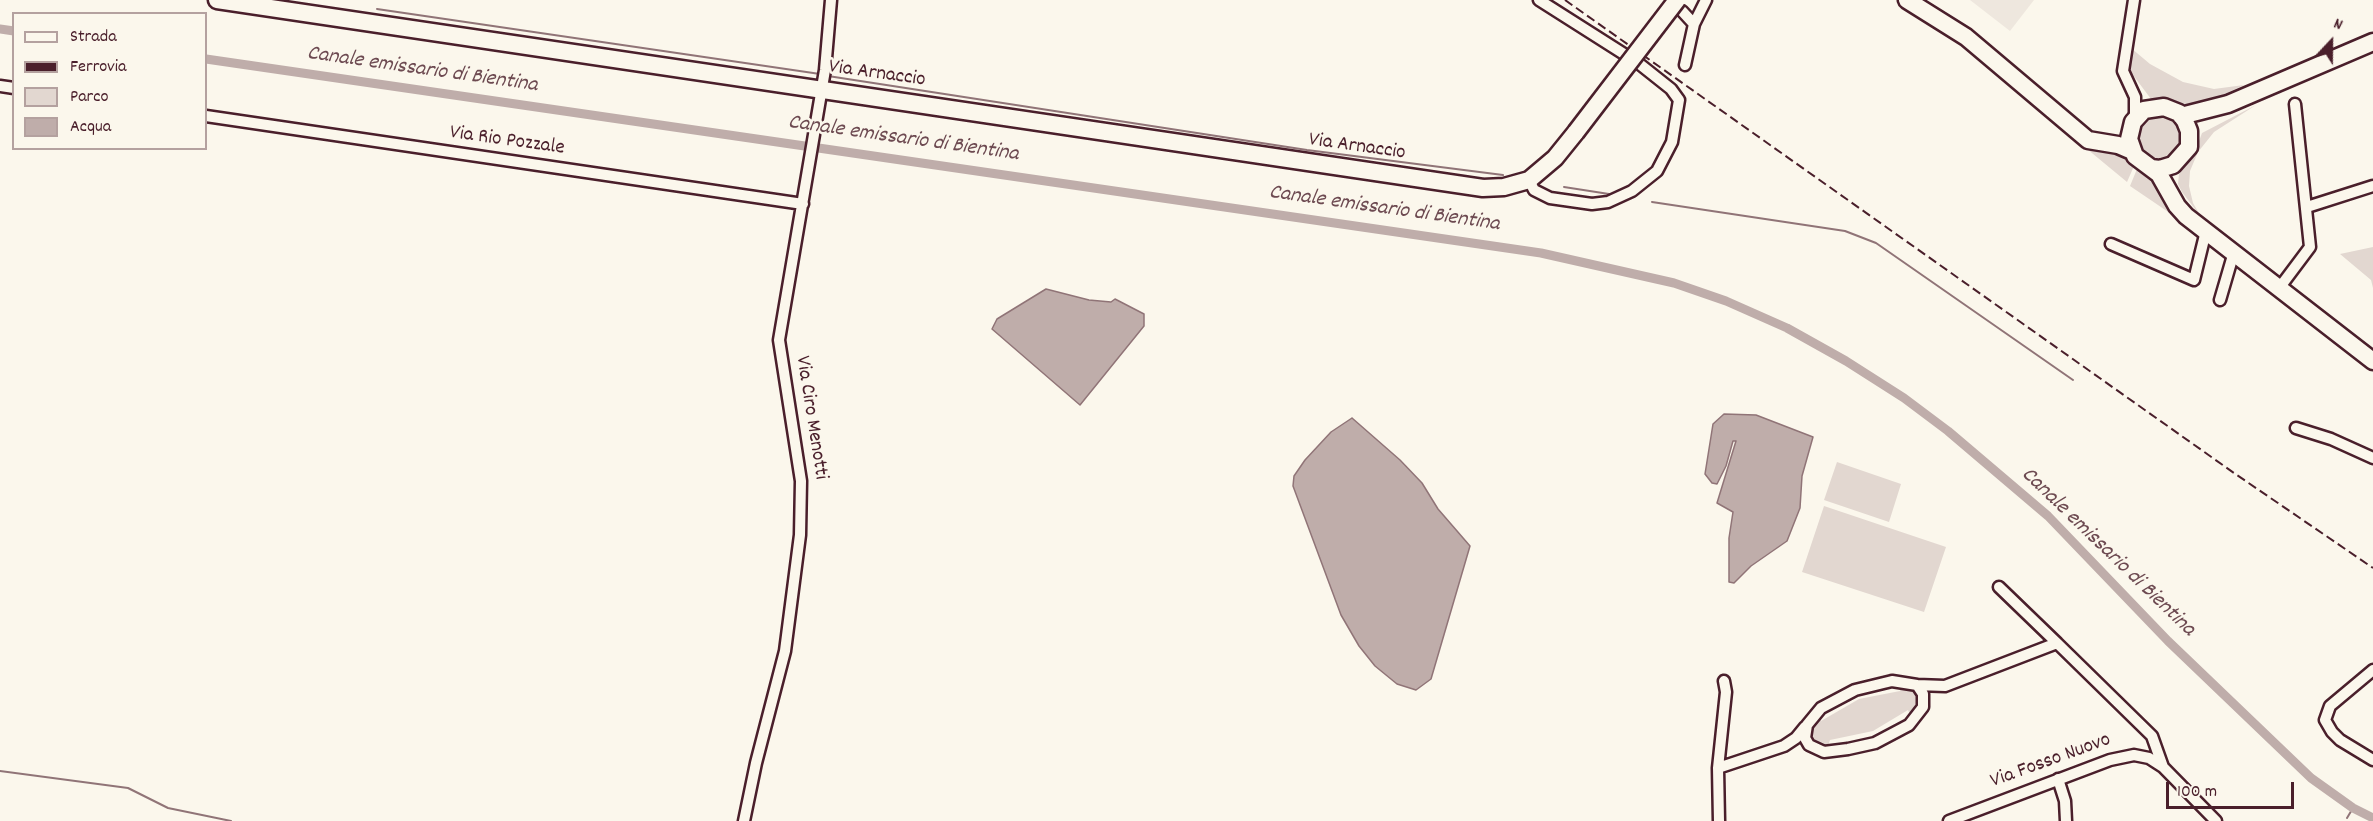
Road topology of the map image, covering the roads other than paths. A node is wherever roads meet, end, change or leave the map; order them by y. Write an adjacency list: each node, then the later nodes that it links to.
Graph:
1 (217, 0): 13 (main road, Via Arnaccio)
2 (831, 0): 13 (street, Via Ciro Menotti)
3 (1539, 0): 10 (street)
4 (1706, 0): 8 (street)
5 (1907, 0): 21 (main road)
6 (2134, 0): 14 (street)
7 (1680, 5): 8 (street, Via Arnaccio); 26 (main road, Via Arnaccio, bridge)
8 (1694, 24): 12 (street)
9 (2373, 42): 15 (main road)
10 (1624, 54)
11 (1636, 62): 26 (street)
12 (1685, 64)
13 (823, 80): 26 (main road, Via Arnaccio); 28 (street, Via Ciro Menotti)
14 (2131, 86): 17 (street); 20 (street)
15 (2228, 104): 19 (main road); 22 (main road)
16 (2295, 105): 29 (street)
17 (2156, 106): 19 (main road); 20 (main road)
18 (207, 116): 28 (street, Via Rio Pozzale)
19 (2181, 116): 22 (main road)
20 (2132, 124): 21 (main road); 23 (main road)
21 (2078, 132): 23 (main road)
22 (2189, 143): 24 (main road)
23 (2132, 151): 25 (main road)
24 (2178, 162): 25 (main road); 30 (main road)
25 (2151, 168): 30 (main road)
26 (1528, 180)
27 (2373, 186): 29 (street)
28 (803, 204): 55 (street, Via Ciro Menotti)
29 (2307, 207): 34 (street)
30 (2191, 219): 31 (main road)
31 (2206, 231): 32 (street); 33 (main road)
32 (2111, 244)
33 (2234, 252): 34 (main road); 35 (street)
34 (2280, 287): 36 (main road)
35 (2220, 300)
36 (2373, 361)
37 (2296, 428): 38 (street)
38 (2373, 458)
39 (1999, 587): 40 (street)
40 (2057, 643): 44 (street); 47 (street)
41 (2373, 670): 51 (street)
42 (1724, 681): 53 (street)
43 (1917, 685): 44 (street); 45 (street); 46 (street)
44 (1945, 686): 45 (street)
45 (1923, 707): 48 (street)
46 (1806, 725): 48 (street); 49 (street)
47 (2152, 736): 50 (street); 52 (street)
48 (1809, 745): 49 (street)
49 (1784, 746): 53 (street)
50 (2144, 757): 52 (street, Via Fosso Nuovo); 54 (street, Via Fosso Nuovo)
51 (2373, 760)
52 (2163, 767): 59 (street, Via Fosso Nuovo)
53 (1718, 768): 56 (street)
54 (2058, 780): 57 (street, Via Fosso Nuovo); 58 (street)
55 (744, 821)
56 (1719, 821)
57 (1949, 821)
58 (2067, 821)
59 (2216, 821)

